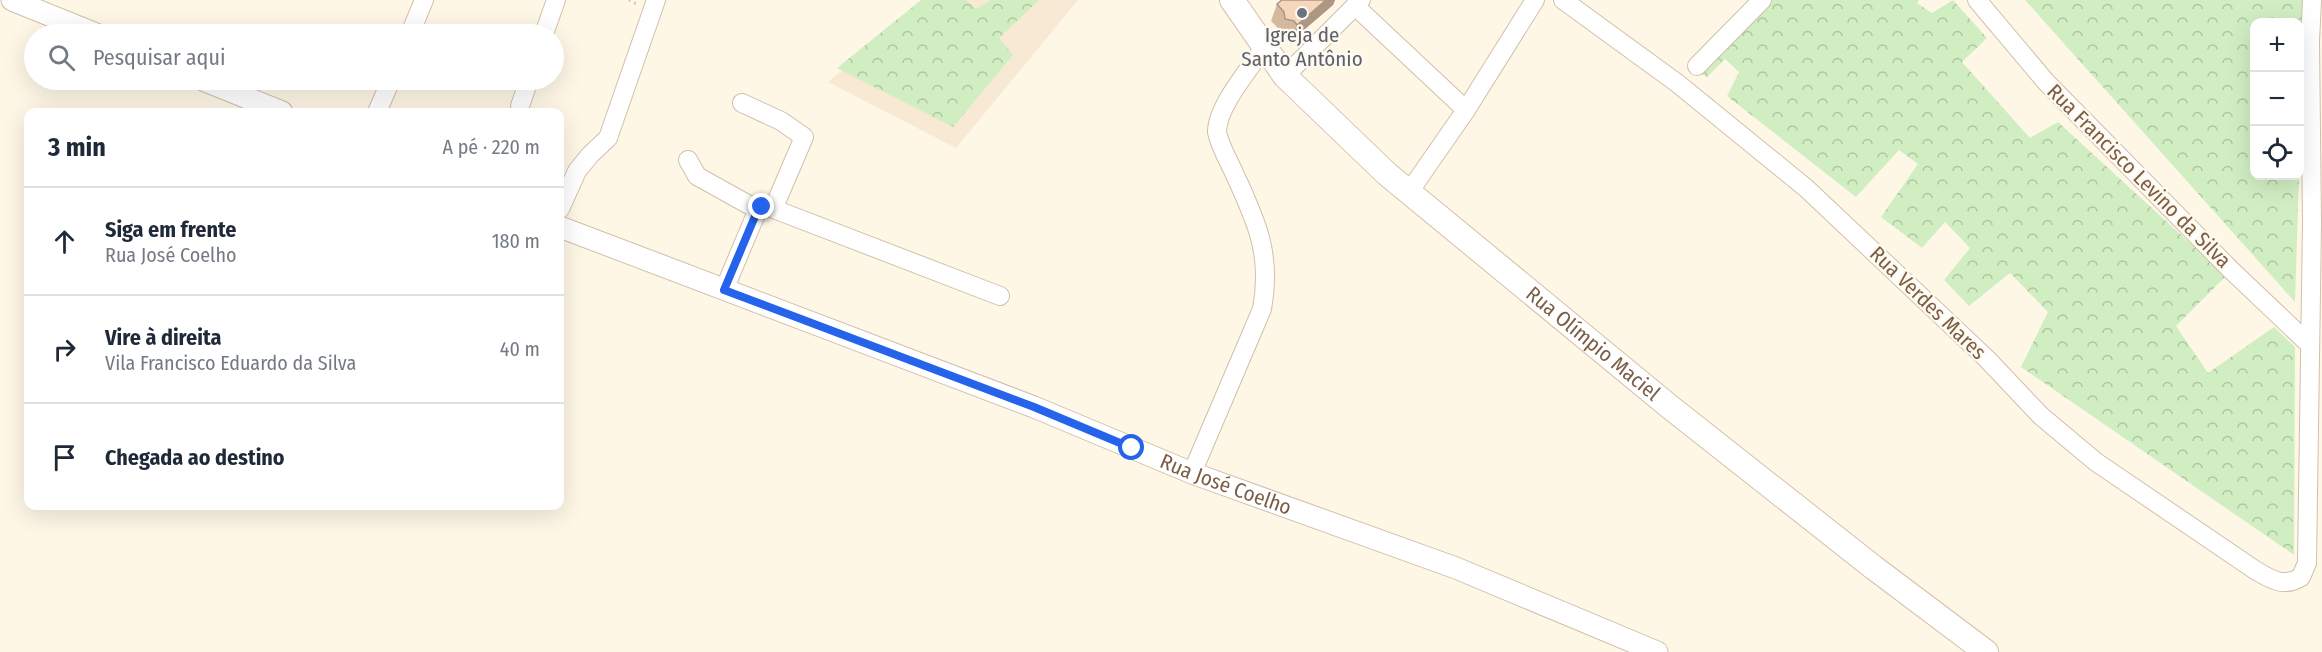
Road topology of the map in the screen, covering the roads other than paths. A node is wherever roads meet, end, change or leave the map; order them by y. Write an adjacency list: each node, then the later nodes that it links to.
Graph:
1 (12, 0): 12 (street)
2 (424, 0): 13 (street)
3 (555, 0): 14 (street)
4 (656, 0): 28 (street)
5 (1232, 0): 15 (main road, Rua Olímpio Maciel)
6 (1535, 0): 25 (street)
7 (1563, 0): 34 (street, Rua Verdes Mares)
8 (1762, 0): 16 (street)
9 (1977, 0): 34 (street, Rua Francisco Levino da Silva)
10 (2312, 0): 30 (street)
11 (1358, 3): 17 (street); 25 (street)
12 (71, 24)
13 (414, 24)
14 (547, 24)
15 (1264, 47): 17 (main road, Rua Olímpio Maciel); 35 (street)
16 (1697, 66)
17 (1285, 76): 27 (main road, Rua Olímpio Maciel)
18 (228, 90): 23 (street)
19 (387, 90): 24 (street)
20 (526, 90): 22 (street)
21 (742, 103): 29 (street)
22 (520, 106)
23 (272, 108)
24 (379, 108)
25 (1466, 110): 27 (street)
26 (688, 160): 29 (street)
27 (1409, 192): 37 (main road, Rua Olímpio Maciel)
28 (564, 201)
29 (766, 209): 32 (street); 33 (street)
30 (2317, 226): 34 (street)
31 (564, 228): 32 (street, Rua José Coelho)
32 (724, 290): 35 (street, Rua José Coelho)
33 (1000, 296)
34 (2309, 344)
35 (1192, 473): 36 (street, Rua José Coelho)
36 (1658, 652)
37 (1986, 652)

